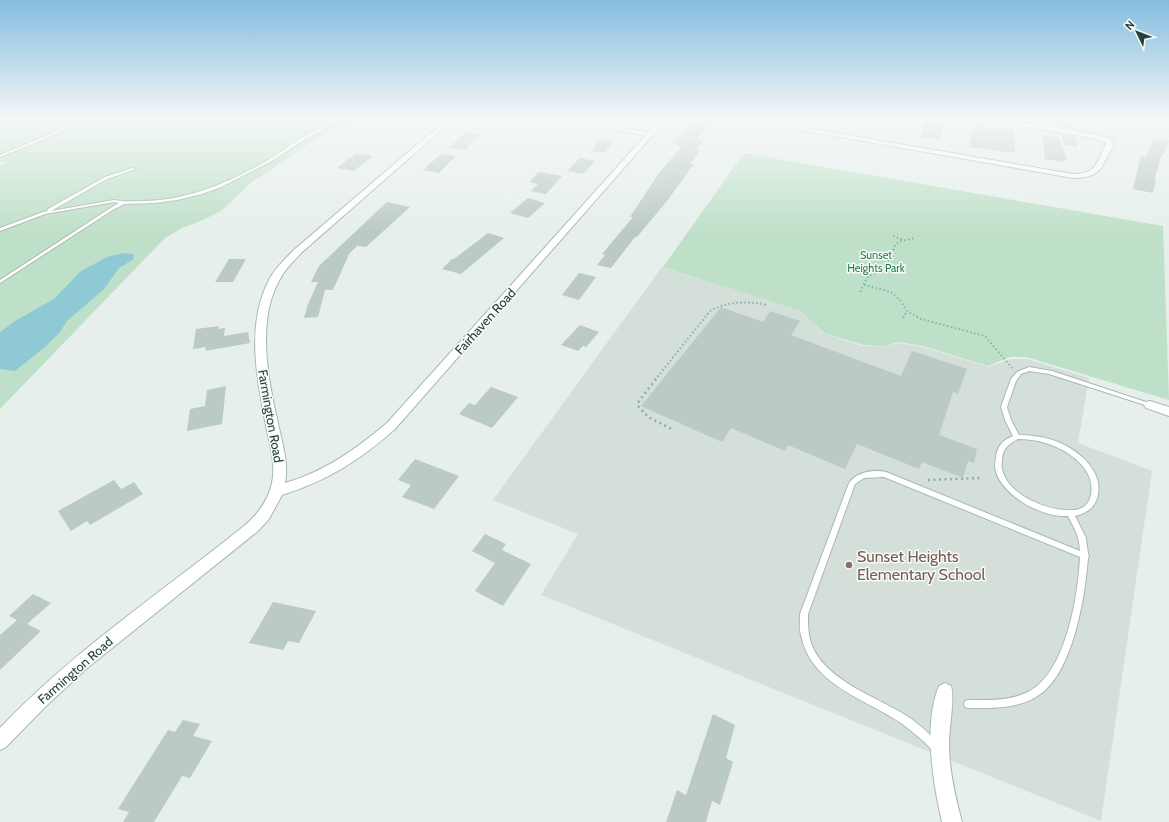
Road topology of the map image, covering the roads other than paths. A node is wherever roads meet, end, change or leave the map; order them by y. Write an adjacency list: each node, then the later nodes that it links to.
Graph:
1 (276, 156): 7 (lane)
2 (408, 156): 14 (street, Farmington Road)
3 (631, 156): 14 (street, Fairhaven Road)
4 (959, 156): 5 (street)
5 (1104, 156)
6 (134, 169): 8 (lane)
7 (123, 203): 8 (lane); 10 (lane)
8 (44, 214): 9 (lane)
9 (0, 230)
10 (0, 282)
11 (1150, 405): 12 (street); 13 (lane)
12 (1169, 412)
13 (1017, 437): 15 (lane); 15 (lane)
14 (278, 491): 19 (street, Farmington Road)
15 (1070, 514): 16 (lane)
16 (1085, 556): 18 (lane); 20 (lane)
17 (945, 692): 20 (street)
18 (968, 704)
19 (0, 741)
20 (940, 751): 21 (street)
21 (952, 822)

